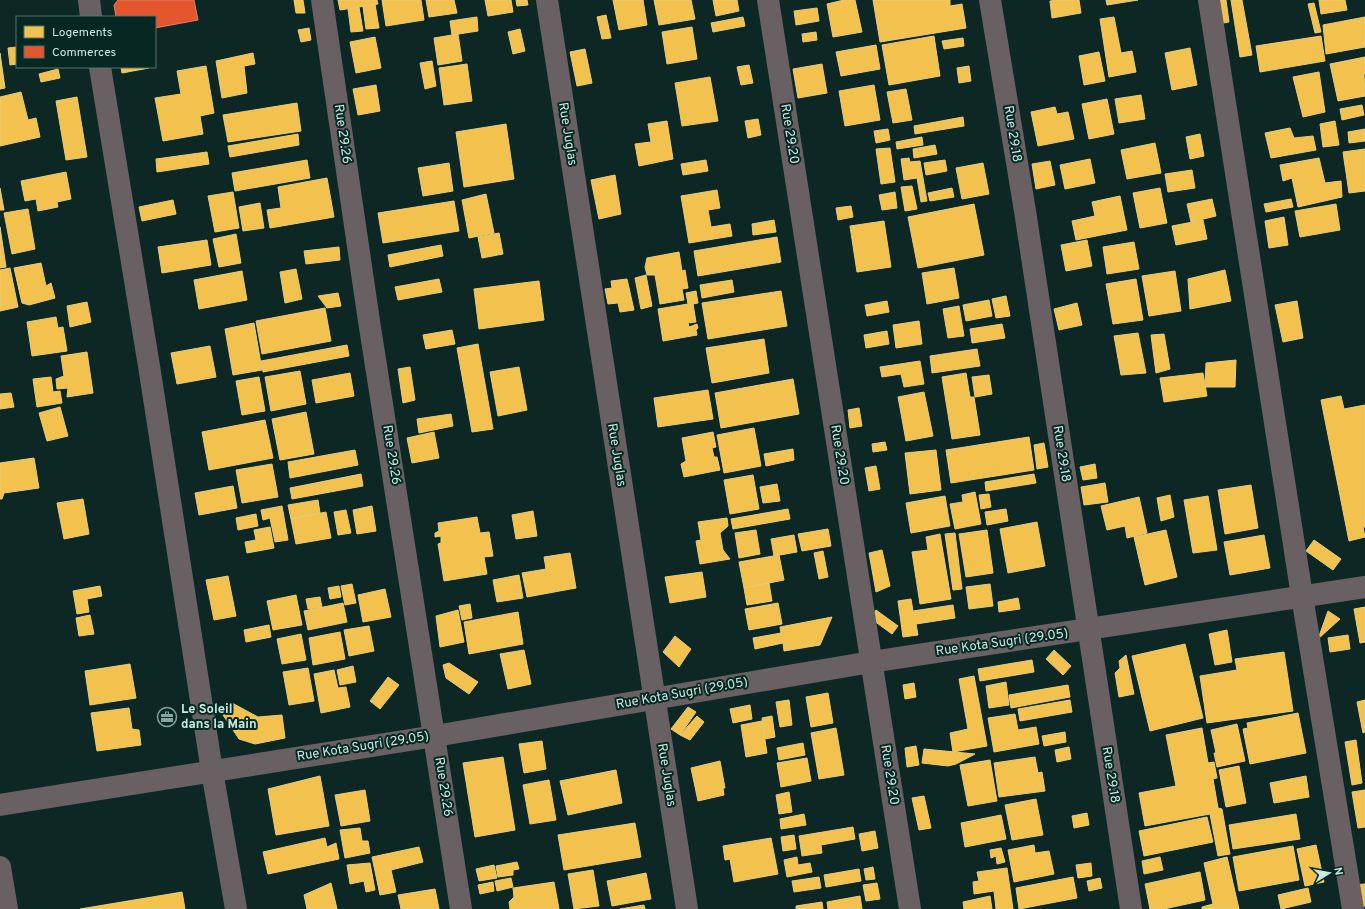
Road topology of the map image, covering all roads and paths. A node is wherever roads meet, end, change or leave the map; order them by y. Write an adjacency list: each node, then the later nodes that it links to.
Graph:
1 (88, 0): 7 (street)
2 (322, 0): 14 (street, Rue 29.26)
3 (547, 0): 13 (street, Rue Juglas)
4 (768, 0): 12 (street, Rue 29.20)
5 (990, 0): 11 (street, Rue 29.18)
6 (1209, 0): 10 (street)
7 (91, 16)
8 (100, 68): 15 (street)
9 (1365, 587): 10 (street, Rue Kota Sugri (29.05))
10 (1302, 596): 11 (street, Rue Kota Sugri (29.05)); 24 (street)
11 (1088, 630): 12 (street, Rue Kota Sugri (29.05)); 23 (street, Rue 29.18)
12 (871, 662): 13 (street, Rue Kota Sugri (29.05)); 22 (street, Rue 29.20)
13 (654, 699): 14 (street, Rue Kota Sugri (29.05)); 21 (street, Rue Juglas)
14 (435, 736): 15 (street, Rue Kota Sugri (29.05)); 20 (street, Rue 29.26)
15 (212, 771): 16 (street, Rue Kota Sugri (29.05)); 19 (street)
16 (0, 804)
17 (0, 867): 18 (street)
18 (7, 909)
19 (236, 909)
20 (461, 909)
21 (687, 909)
22 (910, 909)
23 (1131, 909)
24 (1353, 909)

